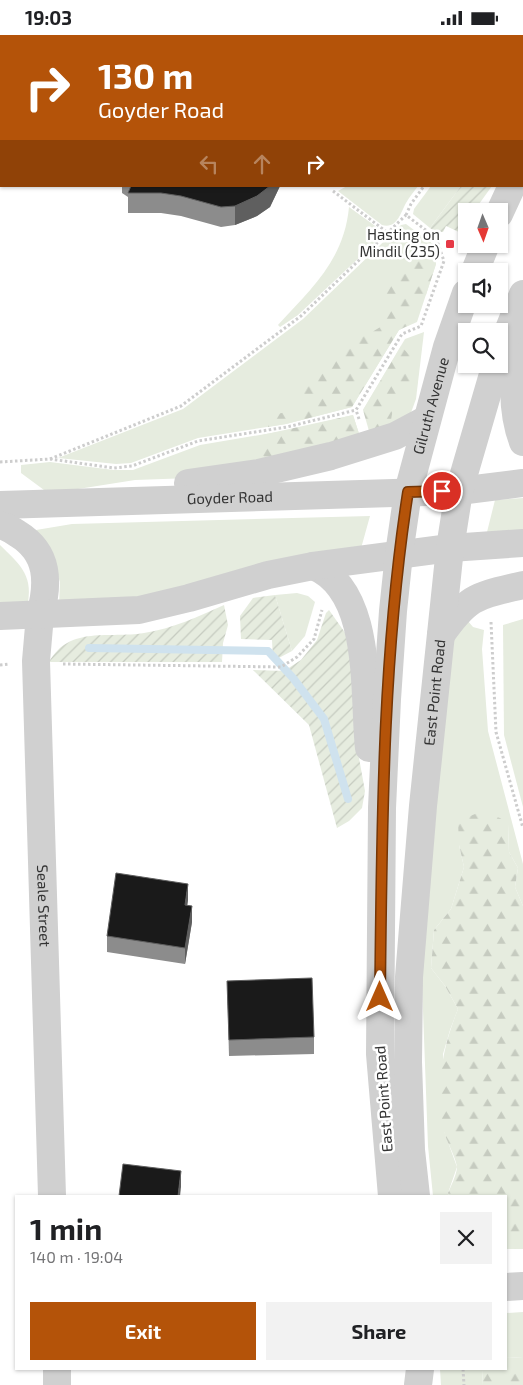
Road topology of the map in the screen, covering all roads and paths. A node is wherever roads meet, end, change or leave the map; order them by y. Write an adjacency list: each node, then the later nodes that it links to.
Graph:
1 (423, 187): 5 (path)
2 (512, 187): 4 (street)
3 (332, 191): 6 (path)
4 (504, 203)
5 (406, 215): 6 (path); 12 (path)
6 (388, 233): 16 (path)
7 (523, 294): 10 (street)
8 (459, 313): 13 (street, Gilruth Avenue)
9 (523, 327): 15 (street)
10 (508, 333)
11 (493, 373): 19 (street)
12 (356, 411): 14 (path); 16 (path)
13 (427, 419): 20 (street, Gilruth Avenue); 21 (street)
14 (362, 427)
15 (523, 442)
16 (50, 459): 17 (path)
17 (0, 462)
18 (523, 483): 19 (street, Goyder Road)
19 (460, 491): 20 (street, Goyder Road); 25 (street)
20 (408, 492): 21 (street, Goyder Road); 26 (street, East Point Road)
21 (64, 504): 22 (street, Goyder Road)
22 (0, 505)
23 (0, 525): 31 (street, Seale Street)
24 (523, 543): 25 (street)
25 (450, 548): 26 (street); 33 (street, East Point Road)
26 (399, 553): 27 (street); 37 (street, East Point Road)
27 (313, 566): 31 (street); 37 (street)
28 (523, 585): 29 (street)
29 (475, 598): 33 (street); 38 (path)
30 (323, 605): 36 (path)
31 (40, 615): 32 (street); 39 (street, Seale Street)
32 (0, 616)
33 (441, 636): 40 (street, East Point Road)
34 (18, 664): 35 (path)
35 (0, 665)
36 (60, 665)
37 (382, 808): 40 (street, East Point Road)
38 (523, 827)
39 (52, 1195)
40 (410, 1195)
41 (523, 1286): 42 (street)
42 (507, 1287)
43 (57, 1370): 47 (street)
44 (406, 1370): 48 (street)
45 (420, 1370): 49 (street)
46 (463, 1370): 50 (path)
47 (57, 1385)
48 (408, 1385)
49 (418, 1385)
50 (464, 1385)

